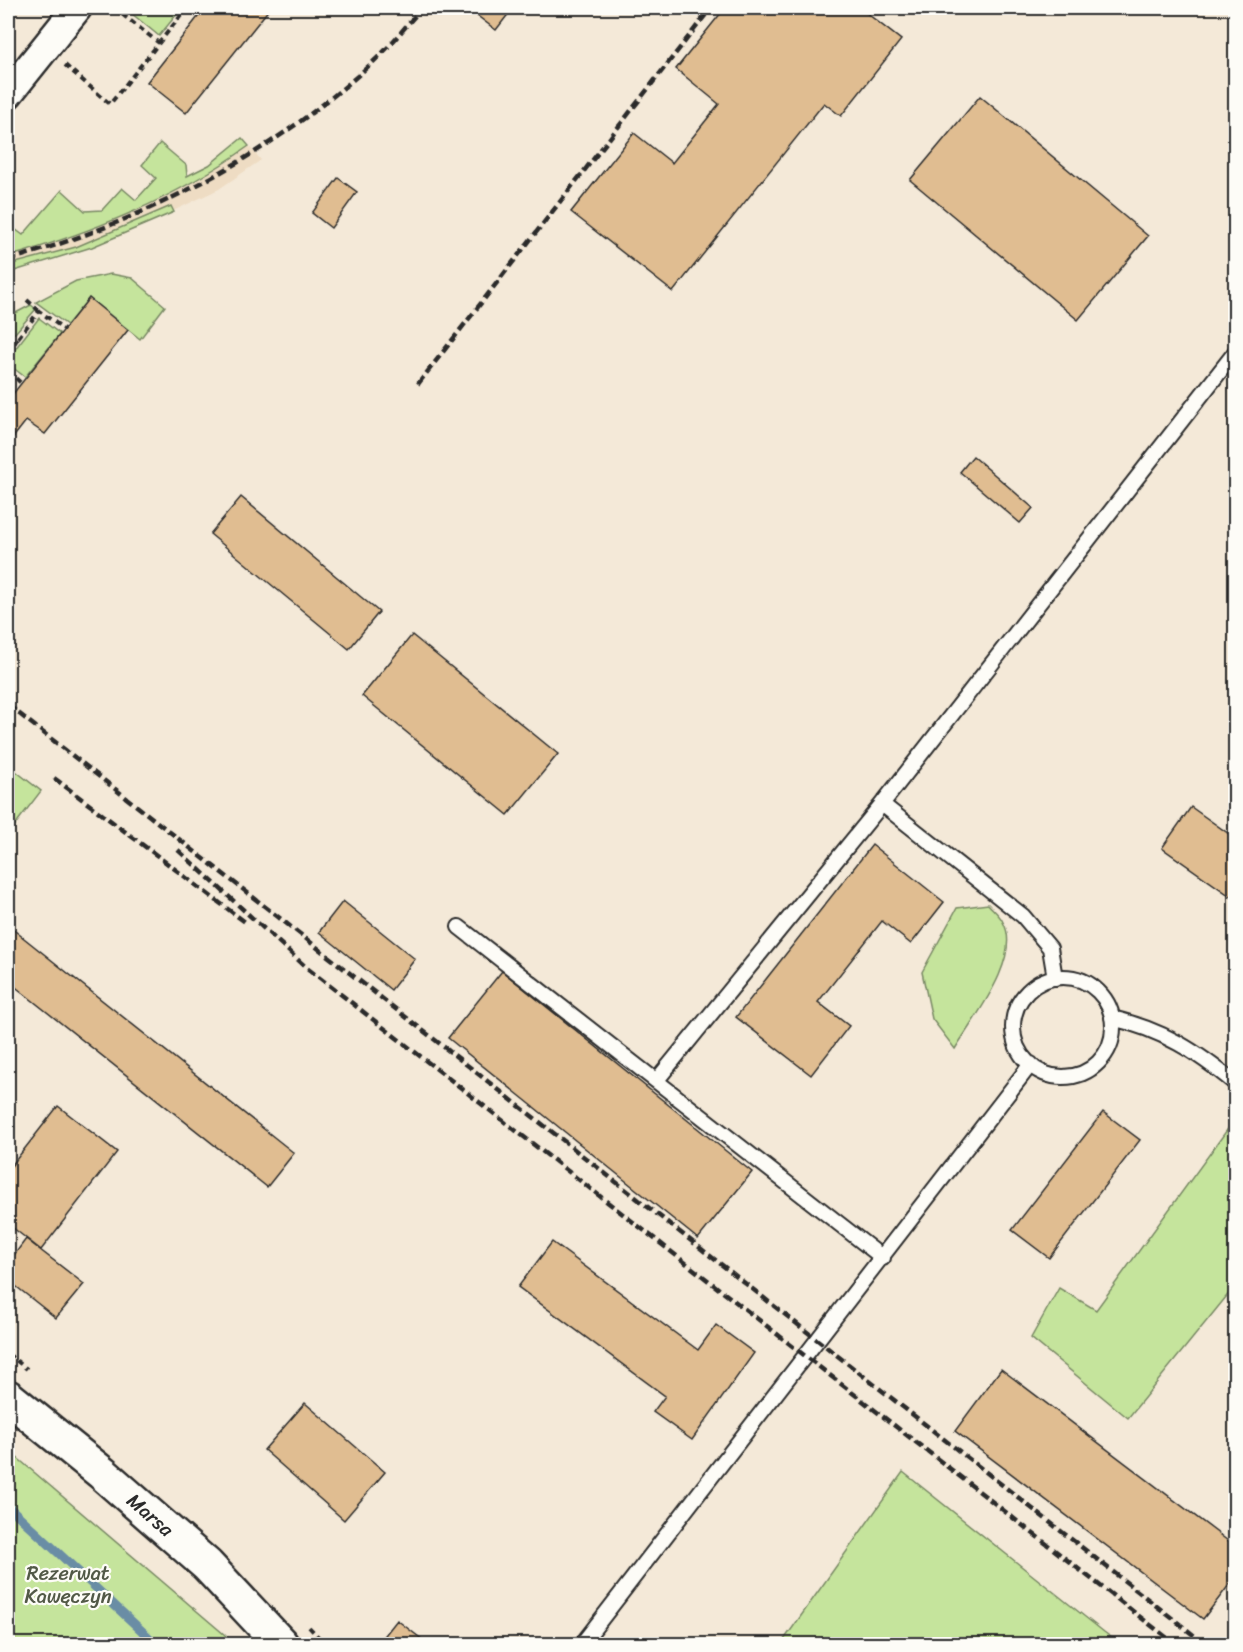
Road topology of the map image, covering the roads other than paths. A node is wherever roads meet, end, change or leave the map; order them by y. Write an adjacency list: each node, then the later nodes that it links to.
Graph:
1 (77, 8): 2 (street)
2 (8, 94)
3 (1236, 351): 4 (lane)
4 (882, 804): 6 (lane); 9 (lane)
5 (459, 927): 9 (lane)
6 (1054, 978): 7 (lane); 8 (lane)
7 (1112, 1018): 8 (lane); 10 (lane)
8 (1031, 1064): 11 (lane)
9 (657, 1080): 11 (lane)
10 (1236, 1084)
11 (883, 1258): 14 (lane)
12 (8, 1397): 13 (main road, Marsa)
13 (282, 1644)
14 (582, 1644)

